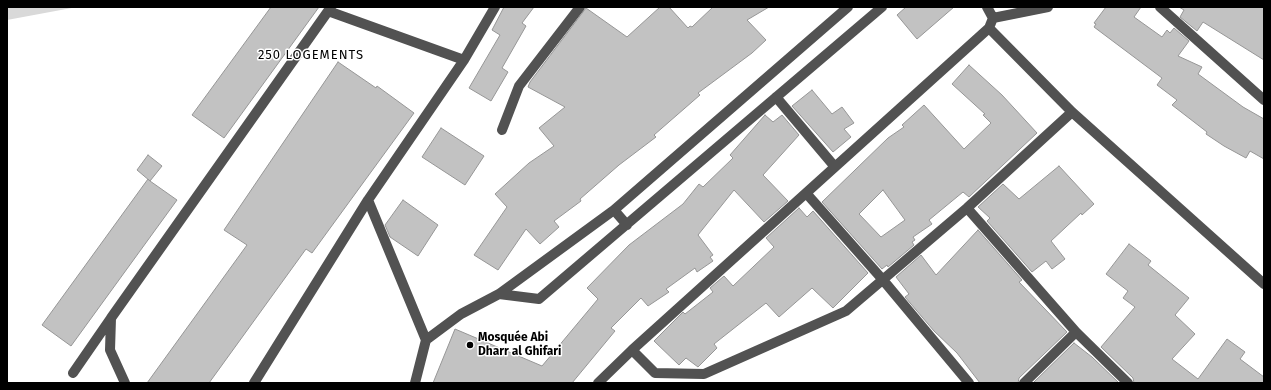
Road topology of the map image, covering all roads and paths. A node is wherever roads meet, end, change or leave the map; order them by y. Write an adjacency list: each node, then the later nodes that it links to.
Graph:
1 (495, 7): 11 (street)
2 (580, 7): 15 (street)
3 (848, 7): 20 (street)
4 (882, 7): 12 (street)
5 (987, 7): 9 (street)
6 (1048, 7): 9 (street)
7 (1160, 7): 13 (street)
8 (330, 9): 11 (street); 25 (street)
9 (993, 18): 10 (street)
10 (989, 28): 14 (street); 16 (street)
11 (464, 60): 18 (street)
12 (776, 97): 16 (street); 21 (street)
13 (1264, 100)
14 (1072, 112): 19 (street); 23 (street)
15 (502, 130)
16 (835, 167): 17 (street)
17 (806, 193): 22 (street); 28 (street)
18 (368, 200): 27 (street); 31 (street)
19 (967, 208): 22 (street); 26 (street)
20 (614, 210): 21 (street); 24 (street)
21 (626, 224): 24 (street)
22 (883, 280): 28 (street); 34 (street)
23 (1264, 284)
24 (499, 294): 27 (street)
25 (111, 318): 29 (street); 30 (street)
26 (1076, 332): 35 (street); 36 (street)
27 (426, 340): 32 (street)
28 (632, 350): 33 (street)
29 (74, 373)
30 (125, 383)
31 (254, 383)
32 (414, 383)
33 (598, 383)
34 (969, 383)
35 (1024, 383)
36 (1128, 383)

